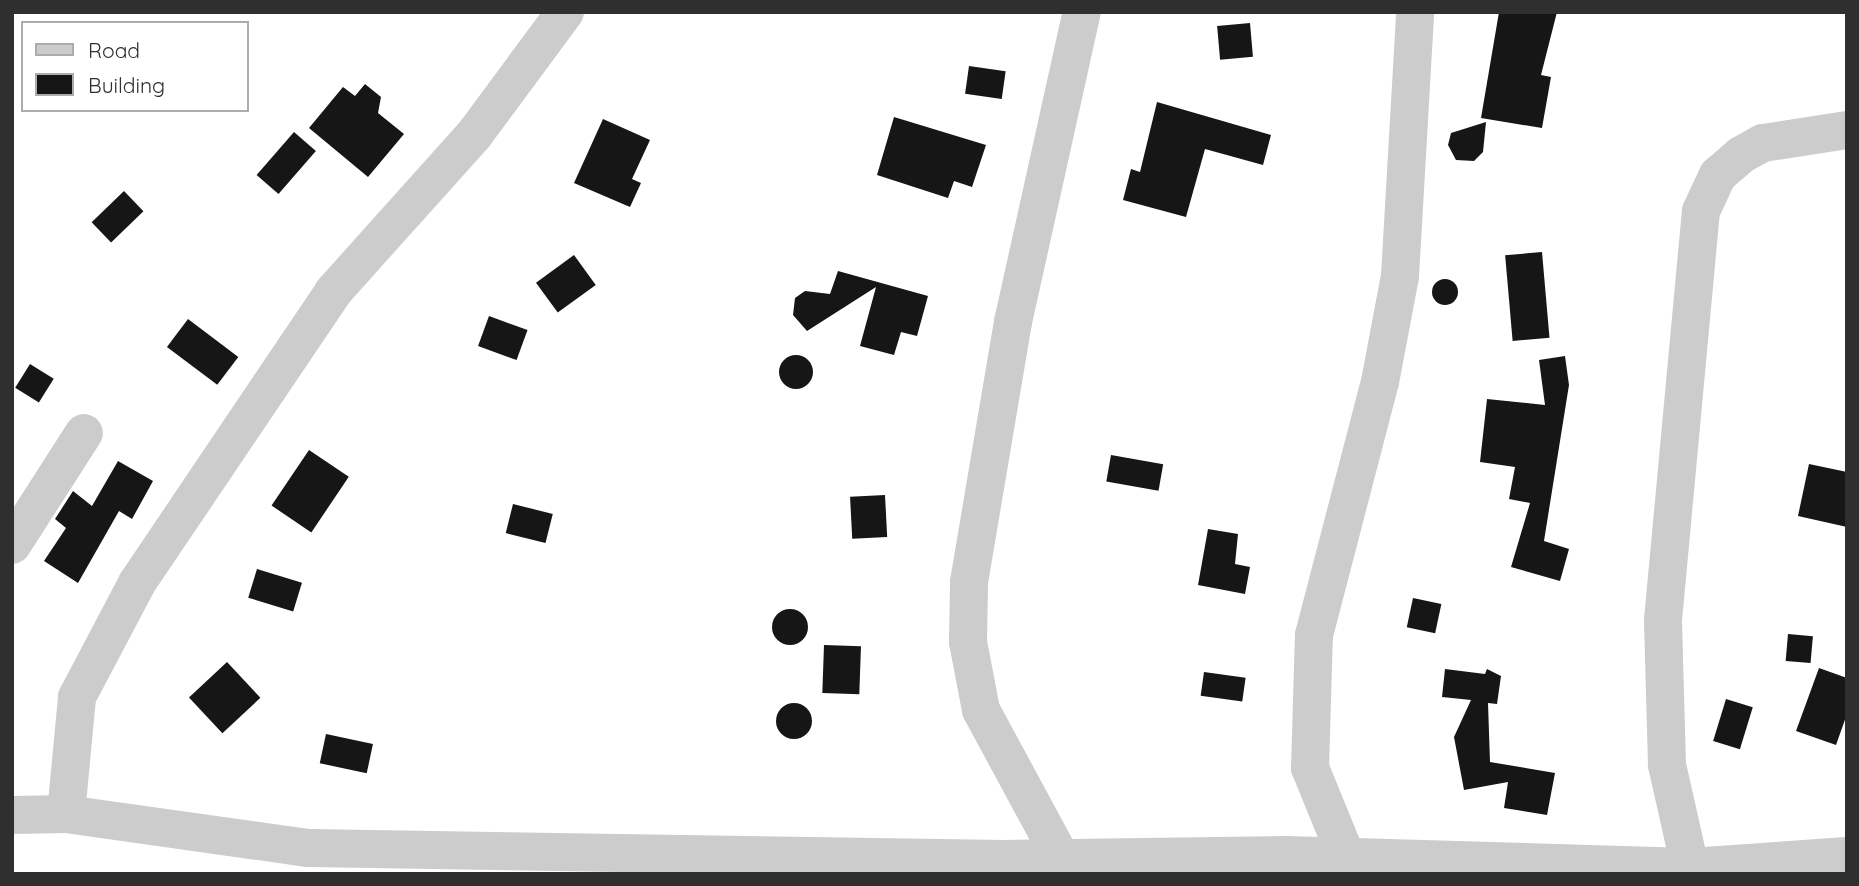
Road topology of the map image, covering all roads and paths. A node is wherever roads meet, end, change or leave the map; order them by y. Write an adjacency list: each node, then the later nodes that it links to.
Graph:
1 (565, 12): 7 (street)
2 (1082, 12): 11 (street)
3 (1415, 12): 9 (street)
4 (1847, 130): 14 (street)
5 (84, 433): 6 (street)
6 (12, 545)
7 (66, 814): 8 (street); 12 (street)
8 (12, 815)
9 (1346, 856): 13 (street); 14 (street)
10 (1847, 856): 14 (street)
11 (1061, 858): 12 (street); 13 (street)
12 (308, 861)
13 (1283, 864)
14 (1690, 867)

